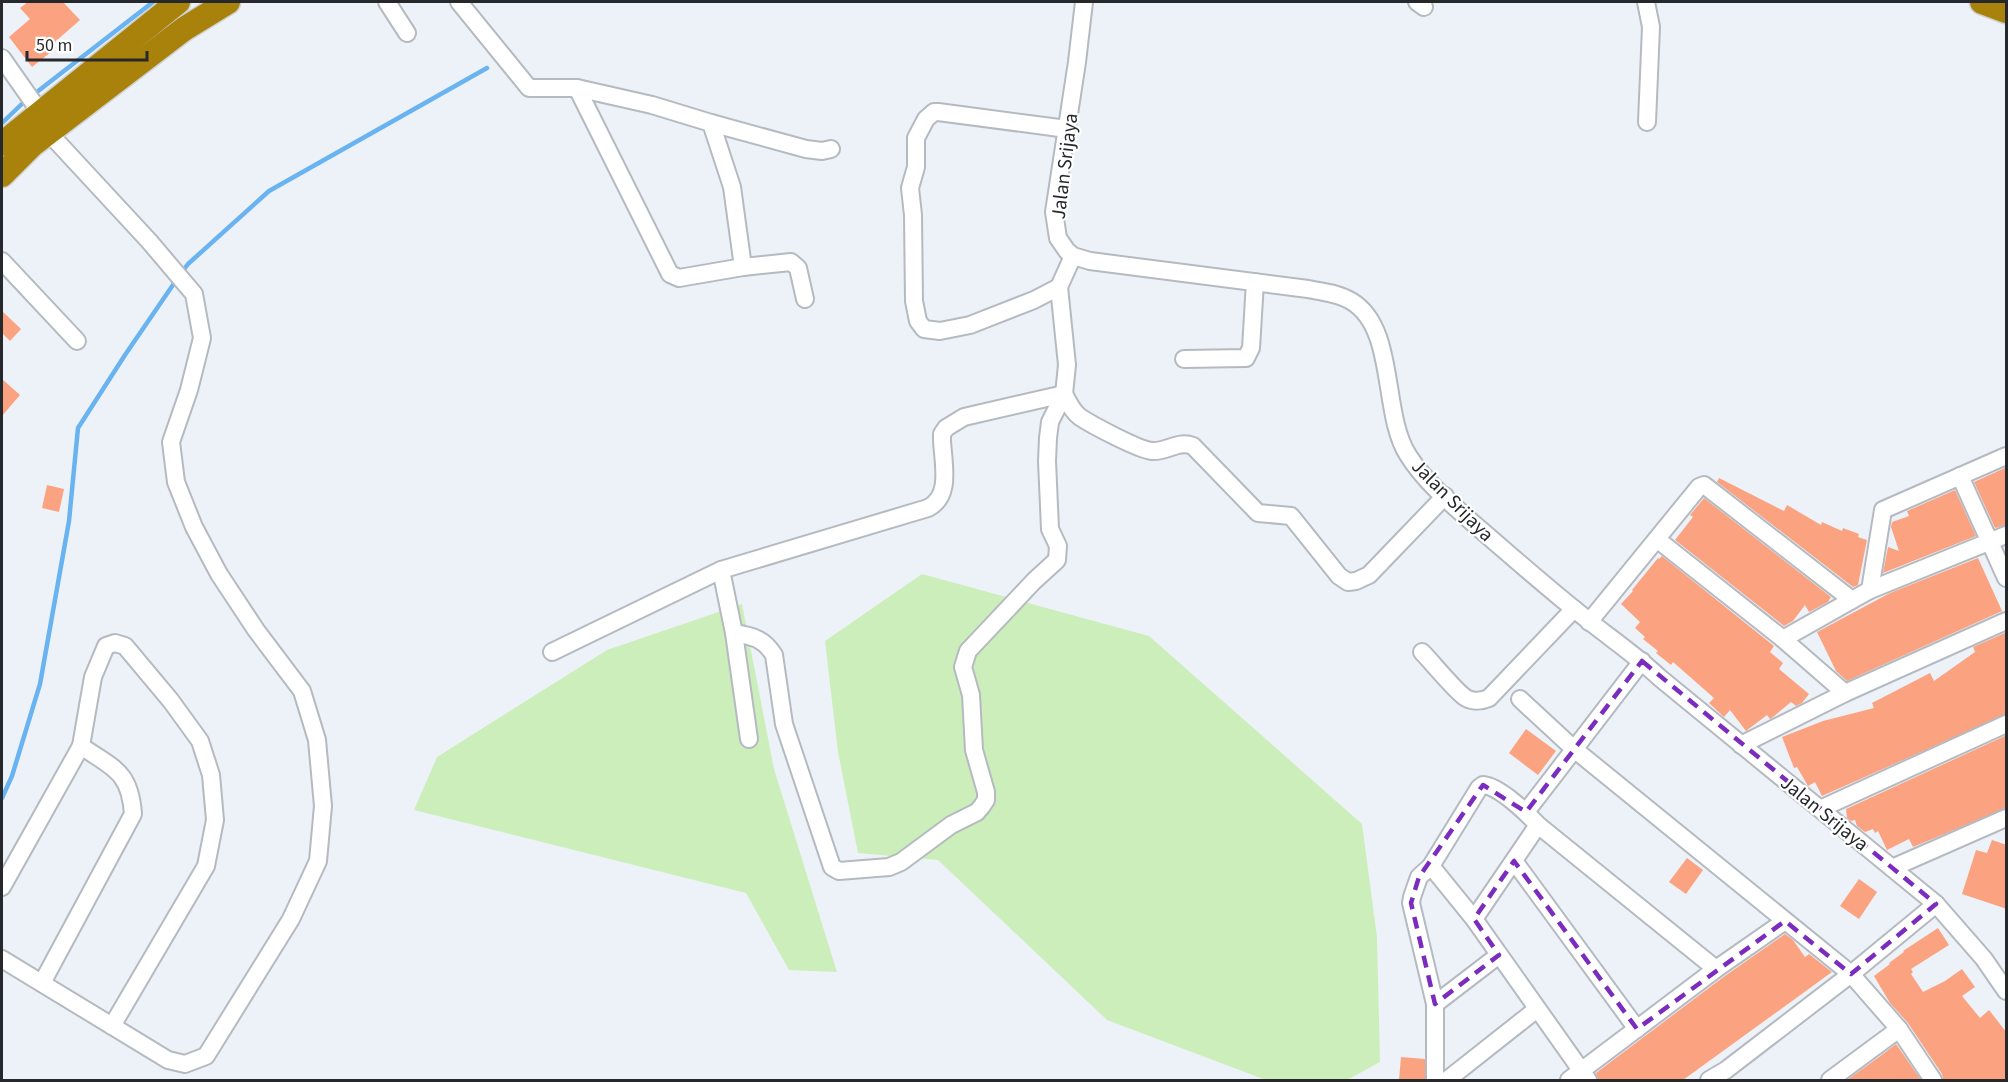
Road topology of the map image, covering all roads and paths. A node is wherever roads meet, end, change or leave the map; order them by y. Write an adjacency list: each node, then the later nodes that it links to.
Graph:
1 (175, 2): 10 (highway)
2 (228, 2): 10 (highway)
3 (387, 2): 7 (street)
4 (459, 2): 9 (street)
5 (1084, 2): 13 (street, Jalan Srijaya)
6 (1646, 2): 11 (street)
7 (407, 33)
8 (2, 58): 10 (street)
9 (577, 88): 12 (street); 19 (street)
10 (41, 116): 14 (highway); 16 (highway); 69 (street)
11 (1647, 122)
12 (711, 123): 15 (street); 19 (street)
13 (1067, 129): 17 (street, Jalan Srijaya); 21 (street)
14 (2, 144)
15 (831, 149)
16 (2, 176)
17 (1073, 256): 20 (street, Jalan Srijaya); 21 (street)
18 (2, 261): 23 (street)
19 (743, 267): 22 (street)
20 (1255, 282): 24 (street); 28 (street, Jalan Srijaya)
21 (1059, 287): 25 (street)
22 (806, 299)
23 (77, 341)
24 (1184, 359)
25 (1064, 394): 28 (street); 31 (street); 38 (street)
26 (2007, 456): 27 (street)
27 (1960, 476): 29 (street); 33 (street)
28 (1445, 496): 35 (street, Jalan Srijaya)
29 (1999, 538): 32 (street); 33 (street)
30 (1658, 540): 34 (street); 37 (street); 39 (street)
31 (720, 570): 38 (street); 40 (street)
32 (2007, 578)
33 (1870, 590): 34 (street)
34 (1852, 600): 39 (street)
35 (1574, 609): 37 (street, Jalan Srijaya); 41 (street)
36 (2007, 621): 43 (street)
37 (1589, 622): 42 (street, Jalan Srijaya)
38 (734, 633): 46 (street)
39 (1783, 639): 43 (street)
40 (552, 652)
41 (1422, 652)
42 (1642, 661): 47 (street, Jalan Srijaya); 49 (street)
43 (1845, 693): 47 (street)
44 (1520, 699): 49 (street)
45 (2007, 724): 50 (street)
46 (749, 739)
47 (1741, 745): 50 (street, Jalan Srijaya)
48 (81, 746): 57 (street); 65 (street); 69 (street)
49 (1574, 749): 51 (street); 60 (street)
50 (1820, 808): 56 (street, Jalan Srijaya)
51 (1526, 812): 53 (street); 55 (street)
52 (2007, 818): 56 (street)
53 (1538, 825): 54 (street); 63 (street)
54 (1514, 861): 59 (street); 70 (street)
55 (1431, 866): 59 (street); 67 (street)
56 (1892, 868): 58 (street, Jalan Srijaya)
57 (2, 887)
58 (1936, 904): 64 (street); 66 (street, Jalan Srijaya)
59 (1474, 919): 61 (street)
60 (1785, 921): 63 (street); 64 (street)
61 (1499, 955): 67 (street); 68 (street)
62 (2, 959): 65 (street)
63 (1716, 969): 70 (street)
64 (1851, 974): 71 (street); 72 (street)
65 (42, 983): 69 (street)
66 (2004, 983)
67 (1435, 1004): 74 (street)
68 (1537, 1009): 73 (street); 75 (street)
69 (112, 1026)
70 (1637, 1029): 73 (street)
71 (1899, 1029): 77 (street); 78 (street)
72 (1730, 1075): 76 (street)
73 (1579, 1078)
74 (1434, 1080)
75 (1447, 1080)
76 (1709, 1080)
77 (1830, 1080)
78 (1933, 1080)

